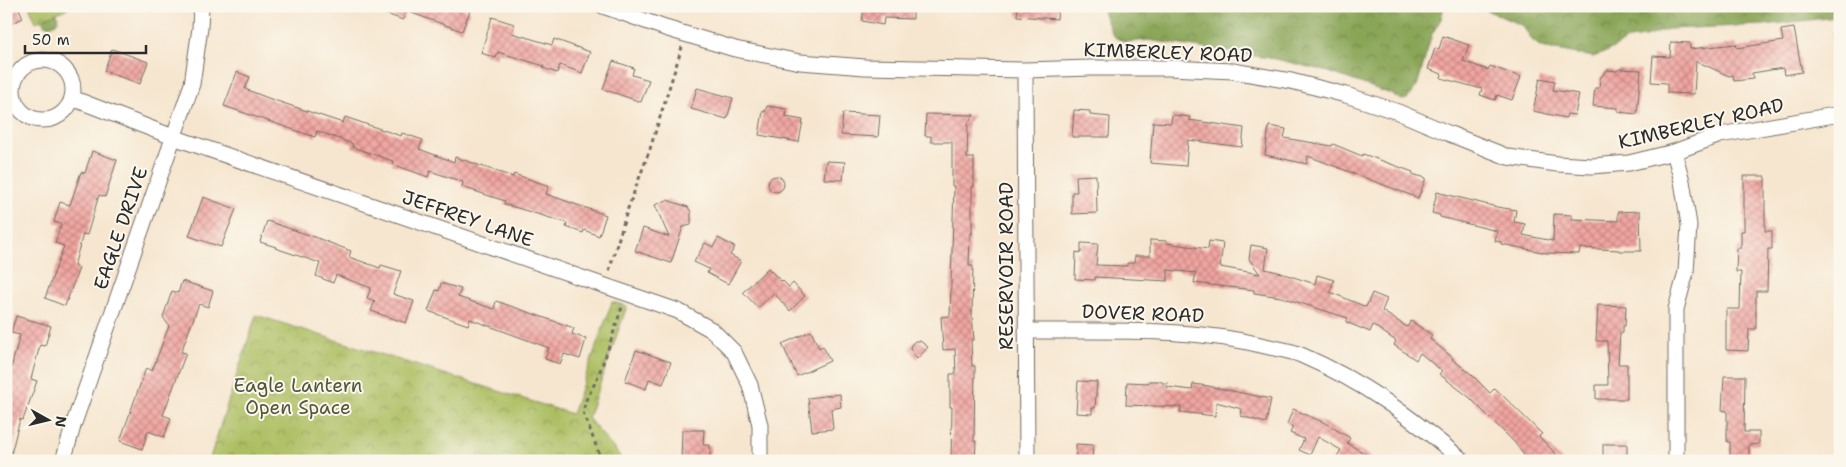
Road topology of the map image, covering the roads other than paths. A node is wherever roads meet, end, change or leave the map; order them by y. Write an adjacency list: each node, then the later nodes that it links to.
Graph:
1 (201, 6): 6 (street, EAGLE DRIVE)
2 (603, 6): 3 (street, KIMBERLEY ROAD)
3 (1025, 70): 7 (street, KIMBERLEY ROAD); 8 (street, RESERVOIR ROAD)
4 (72, 98): 6 (street, JEFFREY LANE)
5 (1840, 114): 7 (street, KIMBERLEY ROAD)
6 (173, 137): 9 (street, EAGLE DRIVE); 10 (street, JEFFREY LANE)
7 (1674, 152): 13 (street)
8 (1026, 331): 11 (street, RESERVOIR ROAD); 12 (street, DOVER ROAD)
9 (63, 461)
10 (760, 461)
11 (1028, 461)
12 (1463, 461)
13 (1676, 461)

